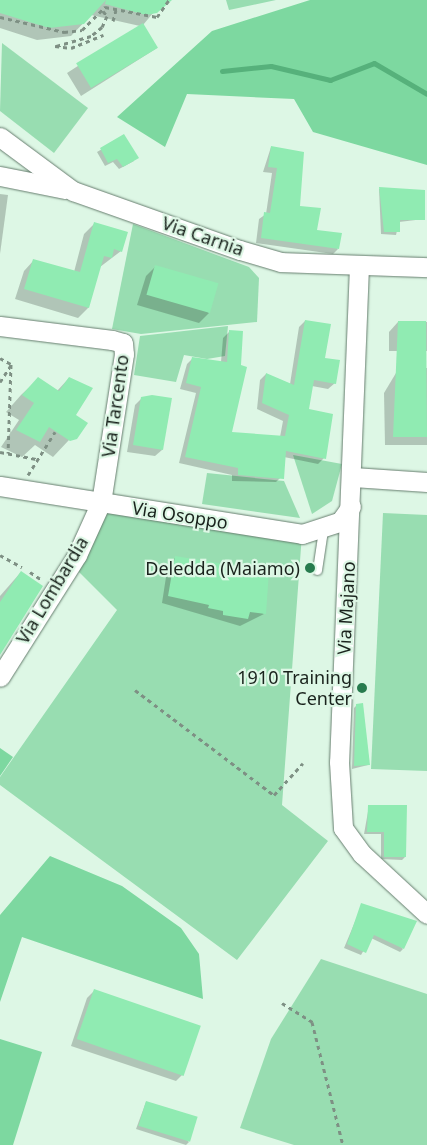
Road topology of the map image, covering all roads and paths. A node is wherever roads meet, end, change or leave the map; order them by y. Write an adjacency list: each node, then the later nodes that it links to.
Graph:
1 (169, 0): 2 (path)
2 (116, 10): 3 (path); 5 (path)
3 (102, 11): 4 (path); 6 (path)
4 (0, 17)
5 (113, 22)
6 (104, 35)
7 (0, 136): 9 (street, Via Carnia)
8 (0, 176): 9 (street)
9 (73, 191): 10 (street, Via Carnia)
10 (359, 266): 11 (street, Via Carnia); 21 (street, Via Majano)
11 (427, 267)
12 (0, 326): 24 (street, Via Tarcento)
13 (0, 358): 14 (path)
14 (12, 364): 15 (path); 18 (path)
15 (0, 382)
16 (55, 432): 19 (path)
17 (0, 452): 18 (path)
18 (8, 453): 19 (path)
19 (37, 459): 20 (path)
20 (28, 475)
21 (353, 477): 22 (street); 25 (street, Via Majano)
22 (427, 482)
23 (0, 486): 24 (street, Via Osoppo)
24 (102, 502): 26 (street, Via Osoppo); 30 (street, Via Lombardia)
25 (351, 506): 26 (street, Via Osoppo); 33 (street, Via Majano)
26 (323, 530): 29 (lane)
27 (0, 555): 28 (path)
28 (22, 567)
29 (317, 570)
30 (0, 677)
31 (135, 690): 32 (path)
32 (303, 762)
33 (427, 914)
34 (282, 1003): 35 (path)
35 (343, 1145)

